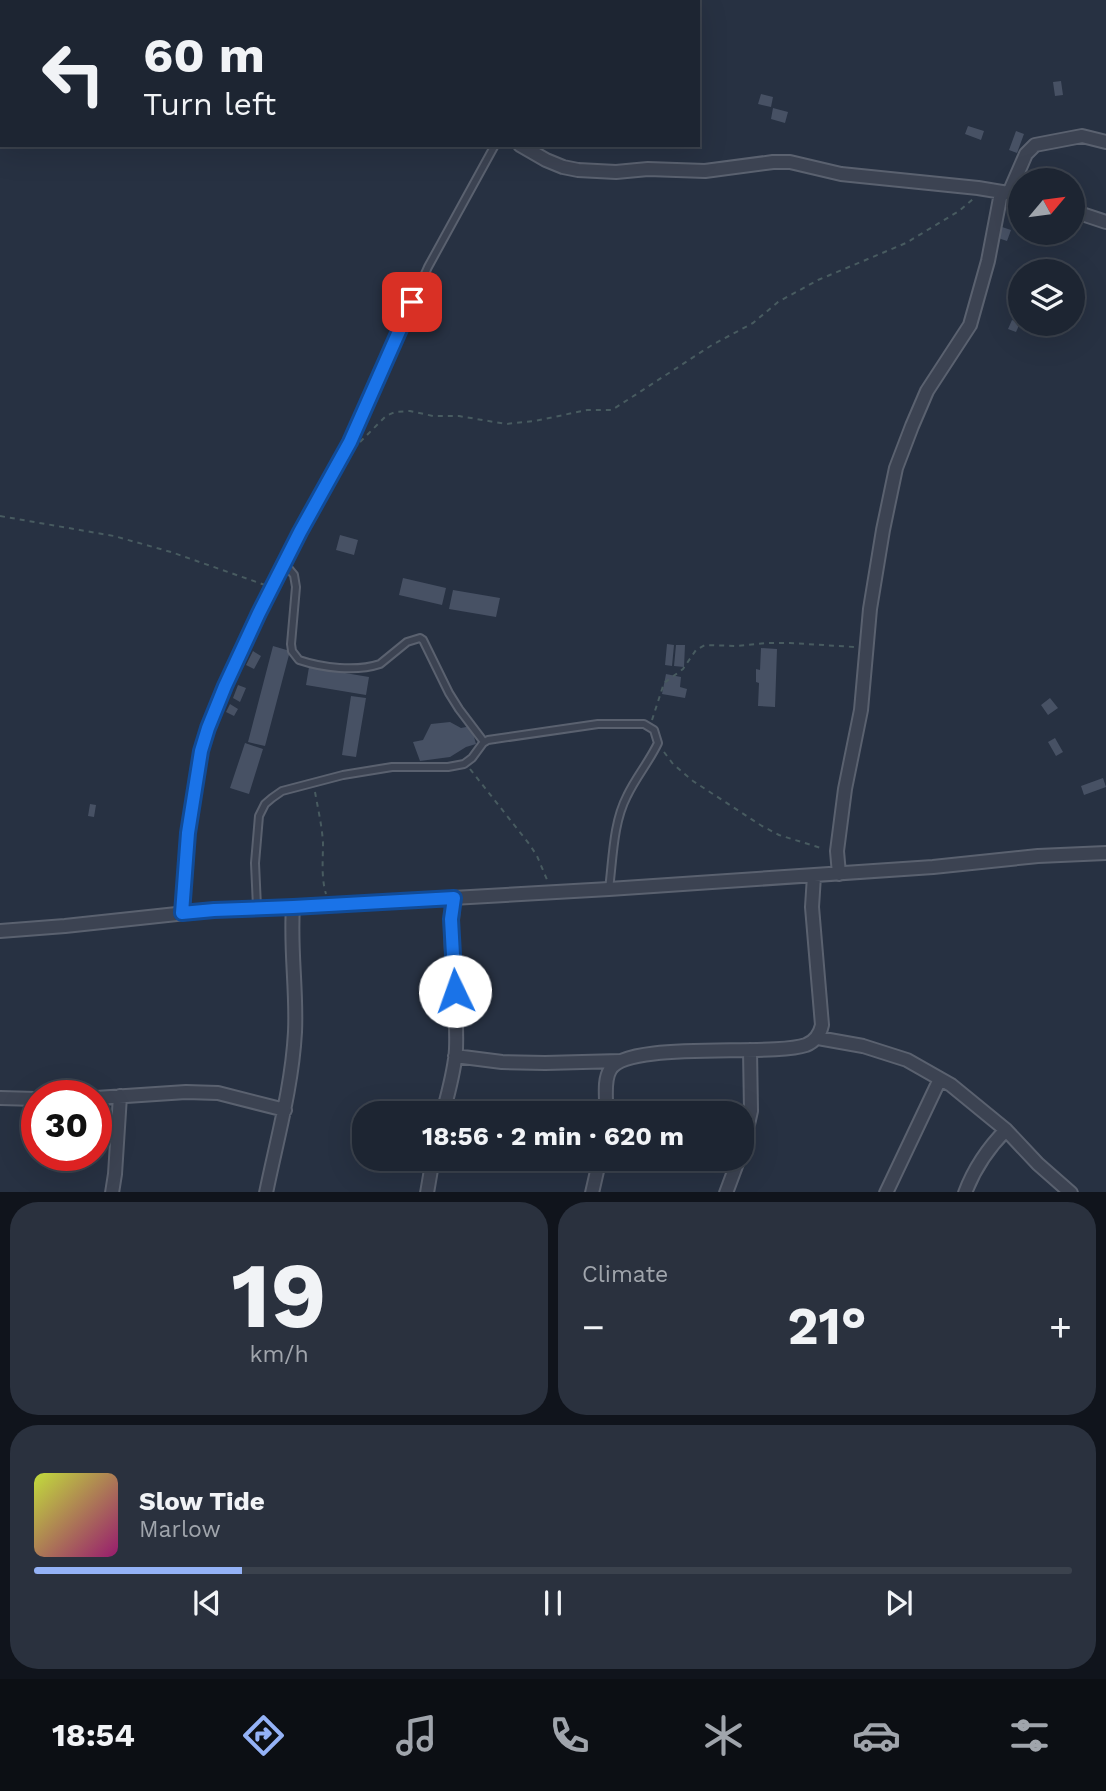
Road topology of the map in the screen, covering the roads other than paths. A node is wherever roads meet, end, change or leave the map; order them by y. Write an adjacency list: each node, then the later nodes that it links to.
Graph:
1 (1106, 142): 4 (street)
2 (494, 147): 9 (lane)
3 (523, 147): 5 (street)
4 (1020, 168)
5 (1008, 194)
6 (1008, 200): 12 (street)
7 (1085, 215): 8 (street)
8 (1106, 222)
9 (284, 563): 10 (lane); 18 (lane)
10 (484, 742): 14 (lane); 16 (lane)
11 (1106, 853): 12 (street)
12 (839, 874): 13 (street)
13 (814, 876): 14 (street); 20 (street)
14 (610, 889): 15 (street)
15 (454, 898): 17 (street); 22 (street)
16 (257, 907): 17 (street); 18 (street)
17 (293, 907): 32 (street)
18 (182, 913): 19 (street)
19 (0, 931)
20 (818, 1038): 21 (street); 24 (street)
21 (750, 1049): 23 (street); 31 (street)
22 (455, 1056): 23 (street); 29 (street)
23 (620, 1061): 30 (street)
24 (940, 1079): 33 (street); 42 (street)
25 (120, 1096): 26 (street); 32 (street); 37 (street)
26 (112, 1097)
27 (0, 1098): 28 (street)
28 (21, 1099)
29 (446, 1101)
30 (607, 1101)
31 (751, 1101)
32 (285, 1110): 38 (street)
33 (1006, 1130): 43 (street); 44 (street)
34 (431, 1171): 39 (street)
35 (597, 1171): 40 (street)
36 (734, 1171): 41 (street)
37 (112, 1192)
38 (266, 1192)
39 (427, 1192)
40 (592, 1192)
41 (726, 1192)
42 (886, 1192)
43 (965, 1192)
44 (1071, 1192)

